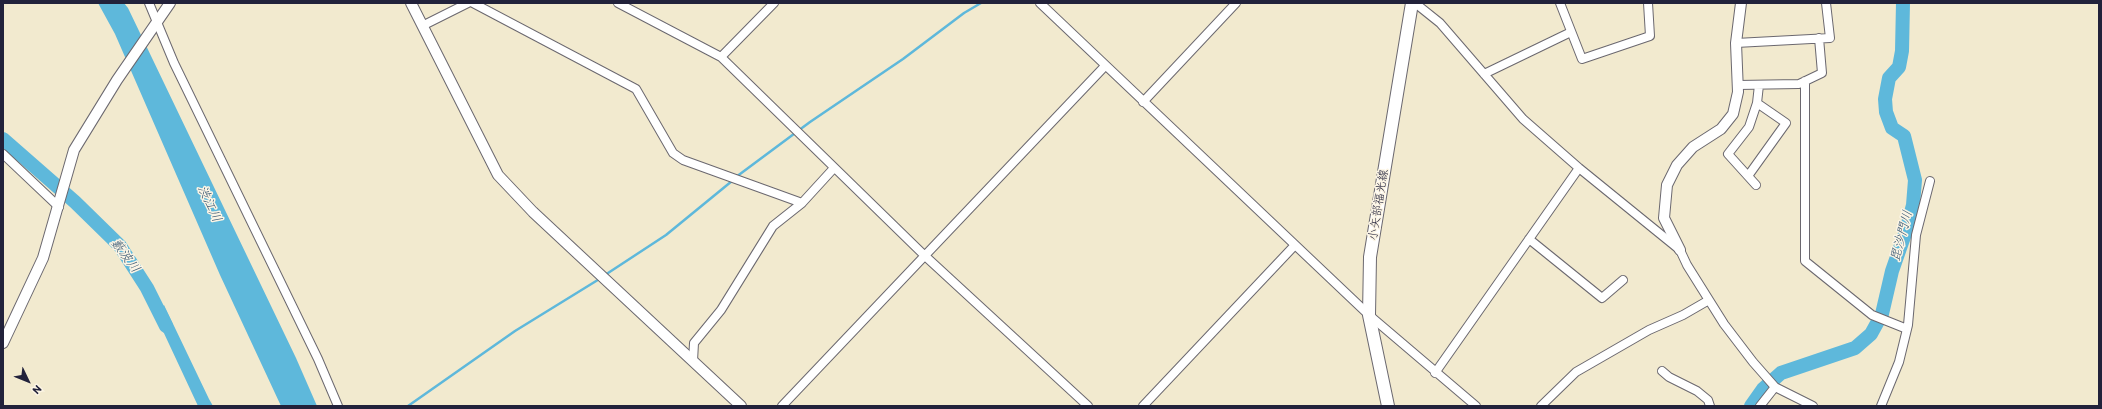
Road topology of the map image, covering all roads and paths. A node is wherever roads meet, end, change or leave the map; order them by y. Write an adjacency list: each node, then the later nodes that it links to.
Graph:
1 (149, 3): 15 (street)
2 (170, 3): 15 (street)
3 (411, 3): 16 (street)
4 (468, 3): 16 (street)
5 (473, 3): 34 (street)
6 (618, 3): 20 (street)
7 (774, 3): 20 (street)
8 (1040, 3): 21 (street)
9 (1236, 3): 26 (street)
10 (1414, 3): 22 (street); 42 (main road, 小矢部福光線)
11 (1560, 3): 17 (street)
12 (1648, 3): 17 (street)
13 (1741, 3): 19 (street)
14 (1826, 3): 18 (street)
15 (155, 24): 35 (street); 49 (street)
16 (424, 25): 45 (street)
17 (1571, 32): 22 (street)
18 (1819, 38): 19 (street); 23 (street)
19 (1736, 43): 24 (street)
20 (721, 57): 29 (street)
21 (1105, 66): 26 (street); 39 (street)
22 (1484, 74): 30 (street)
23 (1804, 81): 25 (street); 43 (street)
24 (1738, 85): 25 (street); 38 (street)
25 (1759, 85): 27 (street)
26 (1143, 102): 37 (street)
27 (1757, 103): 31 (street); 31 (street)
28 (3, 154): 35 (street)
29 (834, 168): 34 (street); 39 (street)
30 (1579, 168): 36 (street); 38 (street)
31 (1748, 176): 33 (street)
32 (1930, 182): 43 (street)
33 (1756, 185)
34 (802, 203): 45 (street)
35 (59, 204): 44 (street)
36 (1529, 239): 40 (street); 47 (street)
37 (1295, 246): 42 (street); 53 (street)
38 (1680, 250): 41 (street)
39 (924, 255): 51 (street); 52 (street)
40 (1623, 280)
41 (1709, 300): 48 (street); 56 (street)
42 (1368, 315): 47 (street); 54 (main road, 小矢部福光線)
43 (1907, 329): 60 (street)
44 (3, 342)
45 (693, 361): 50 (street)
46 (1662, 371): 57 (street)
47 (1435, 373): 55 (street)
48 (1775, 387): 58 (street); 59 (street)
49 (338, 406)
50 (741, 406)
51 (782, 406)
52 (1088, 406)
53 (1143, 406)
54 (1388, 406)
55 (1476, 406)
56 (1541, 406)
57 (1710, 406)
58 (1760, 406)
59 (1813, 406)
60 (1881, 406)

